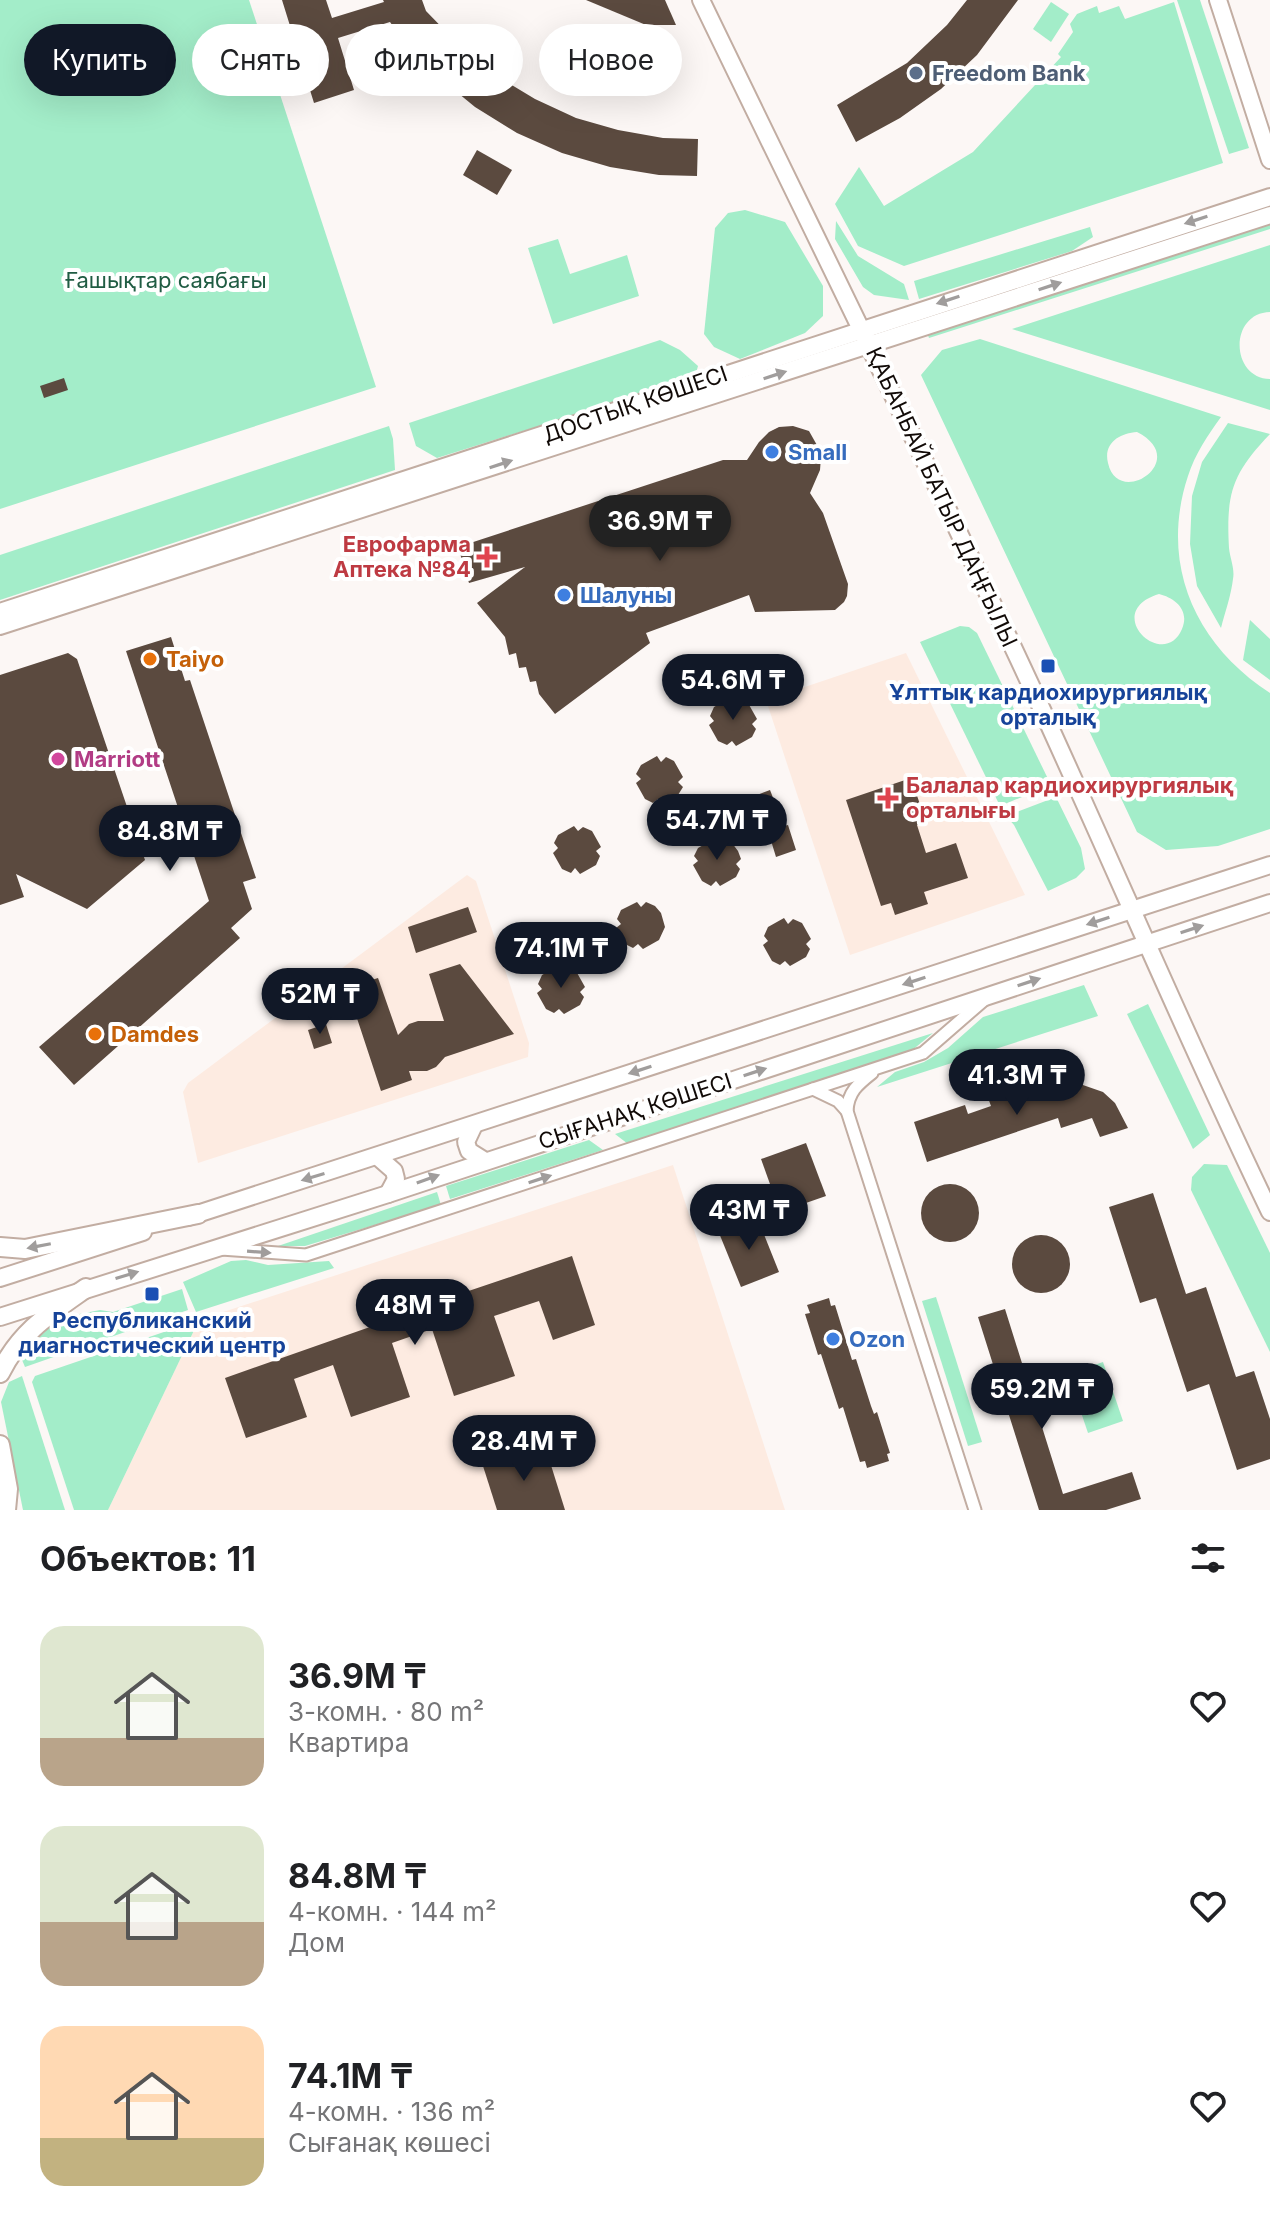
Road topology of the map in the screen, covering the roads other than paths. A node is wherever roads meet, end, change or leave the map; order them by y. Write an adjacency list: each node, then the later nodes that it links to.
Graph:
1 (701, 0): 6 (main road, ҚАБАНБАЙ БАТЫР ДАҢҒЫЛЫ)
2 (1218, 0): 3 (main road)
3 (1270, 160)
4 (1270, 197): 6 (main road, ДОСТЫҚ КӨШЕСІ, one-way to 6)
5 (1270, 215): 7 (main road, ДОСТЫҚ КӨШЕСІ, one-way to 5)
6 (862, 328): 7 (main road, ҚАБАНБАЙ БАТЫР ДАҢҒЫЛЫ); 8 (main road, ДОСТЫҚ КӨШЕСІ)
7 (869, 344): 9 (main road, ДОСТЫҚ КӨШЕСІ, one-way to 7); 12 (main road, ҚАБАНБАЙ БАТЫР ДАҢҒЫЛЫ)
8 (0, 612)
9 (0, 626)
10 (1270, 865): 12 (main road, СЫҒАНАҚ КӨШЕСІ)
11 (1270, 903): 13 (main road, СЫҒАНАҚ КӨШЕСІ, one-way to 11)
12 (1131, 910): 13 (main road, ҚАБАНБАЙ БАТЫР ДАҢҒЫЛЫ); 19 (main road, СЫҒАНАҚ КӨШЕСІ, one-way to 19)
13 (1146, 943): 14 (main road, СЫҒАНАҚ КӨШЕСІ, one-way to 13); 15 (main road, ҚАБАНБАЙ БАТЫР ДАҢҒЫЛЫ)
14 (991, 994): 16 (street); 21 (main road, СЫҒАНАҚ КӨШЕСІ, one-way to 14)
15 (1170, 999): 22 (main road, ҚАБАНБАЙ БАТЫР ДАҢҒЫЛЫ); 24 (main road, ҚАБАНБАЙ БАТЫР ДАҢҒЫЛЫ)
16 (877, 1068): 17 (street); 18 (street)
17 (813, 1089): 18 (street); 27 (street, one-way to 17)
18 (848, 1116): 35 (street)
19 (474, 1125): 20 (main road, СЫҒАНАҚ КӨШЕСІ); 21 (main road)
20 (378, 1157): 23 (main road); 25 (main road, СЫҒАНАҚ КӨШЕСІ, one-way to 25)
21 (485, 1161): 23 (main road, СЫҒАНАҚ КӨШЕСІ, one-way to 21)
22 (1270, 1190)
23 (388, 1194): 27 (main road, СЫҒАНАҚ КӨШЕСІ)
24 (1270, 1212)
25 (198, 1214): 26 (main road, one-way to 26); 28 (main road, СЫҒАНАҚ КӨШЕСІ)
26 (0, 1247)
27 (213, 1249): 29 (main road, СЫҒАНАҚ КӨШЕСІ, one-way to 27)
28 (0, 1278)
29 (86, 1288): 30 (main road, СЫҒАНАҚ КӨШЕСІ); 31 (main road)
30 (0, 1317)
31 (0, 1373)
32 (0, 1445): 34 (main road)
33 (0, 1503): 34 (main road)
34 (4, 1510)
35 (975, 1510)

